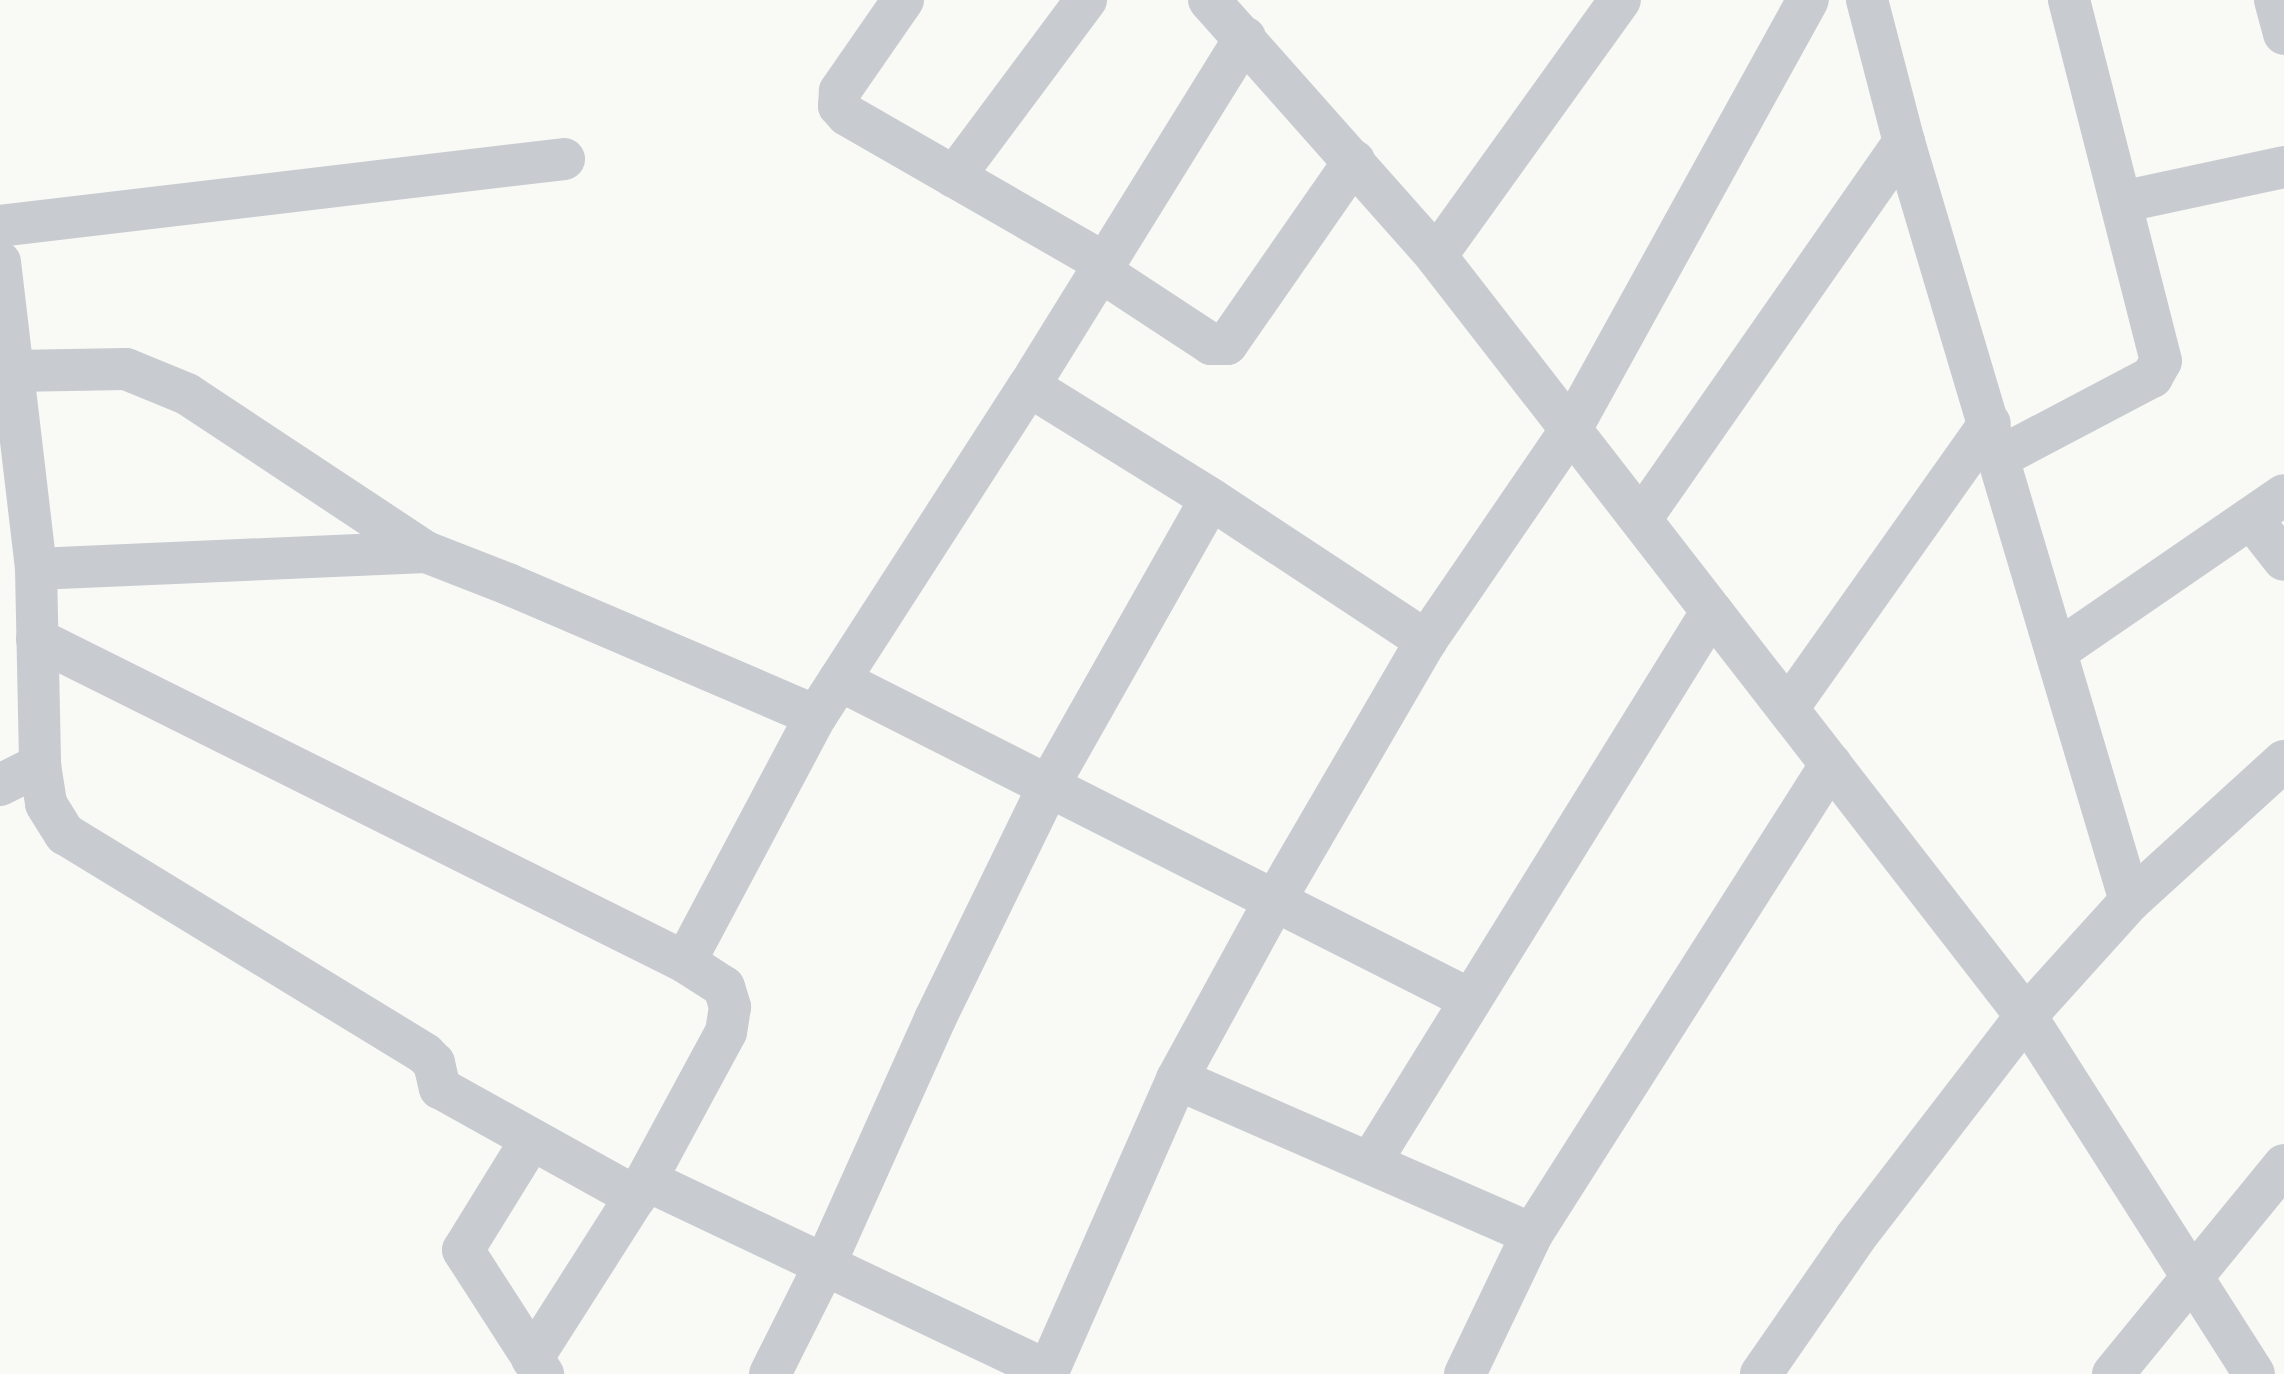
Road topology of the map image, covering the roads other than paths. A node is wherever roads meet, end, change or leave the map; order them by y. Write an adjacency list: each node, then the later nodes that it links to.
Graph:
1 (903, 0): 15 (street)
2 (1086, 0): 15 (street)
3 (1209, 0): 10 (street)
4 (1620, 0): 18 (street)
5 (1808, 0): 23 (street)
6 (1867, 0): 11 (street)
7 (2069, 0): 16 (street)
8 (2275, 0): 9 (street)
9 (2284, 34)
10 (1245, 38): 13 (street); 20 (street)
11 (1904, 142): 24 (street); 27 (street)
12 (564, 159): 17 (street)
13 (1354, 161): 18 (street); 20 (street)
14 (2284, 167): 16 (street)
15 (954, 177): 20 (street)
16 (2121, 202): 24 (street)
17 (0, 226)
18 (1436, 256): 23 (street)
19 (0, 262): 21 (street)
20 (1102, 267): 22 (street)
21 (12, 371): 28 (street); 30 (street)
22 (1029, 386): 25 (street); 35 (street)
23 (1571, 429): 27 (street); 33 (street)
24 (1995, 440): 34 (street); 36 (street)
25 (1211, 499): 33 (street); 41 (street)
26 (2267, 506): 29 (street); 34 (street)
27 (1641, 519): 31 (street)
28 (426, 552): 30 (street); 37 (street)
29 (2284, 560)
30 (36, 569): 32 (street)
31 (1712, 611): 36 (street); 46 (street)
32 (37, 639): 40 (street); 45 (street)
33 (1426, 641): 44 (street)
34 (2057, 651): 43 (street)
35 (839, 680): 37 (street); 41 (street)
36 (1788, 708): 39 (street)
37 (816, 716): 45 (street)
38 (2284, 761): 43 (street)
39 (1831, 764): 47 (street); 53 (street)
40 (40, 765): 42 (street); 49 (street)
41 (1050, 783): 44 (street); 54 (street)
42 (0, 785)
43 (2130, 901): 47 (street)
44 (1274, 902): 46 (street); 48 (street)
45 (685, 962): 52 (street)
46 (1471, 1000): 50 (street)
47 (2026, 1016): 55 (street); 60 (street)
48 (1177, 1079): 50 (street); 57 (street)
49 (531, 1140): 52 (street); 56 (street)
50 (1370, 1163): 53 (street)
51 (2284, 1165): 55 (street)
52 (641, 1188): 54 (street); 56 (street)
53 (1532, 1234): 59 (street)
54 (825, 1264): 57 (street); 58 (street)
55 (2193, 1277): 61 (street); 62 (street)
56 (538, 1366)
57 (1048, 1372)
58 (770, 1374)
59 (1465, 1374)
60 (1761, 1374)
61 (2113, 1374)
62 (2254, 1374)

